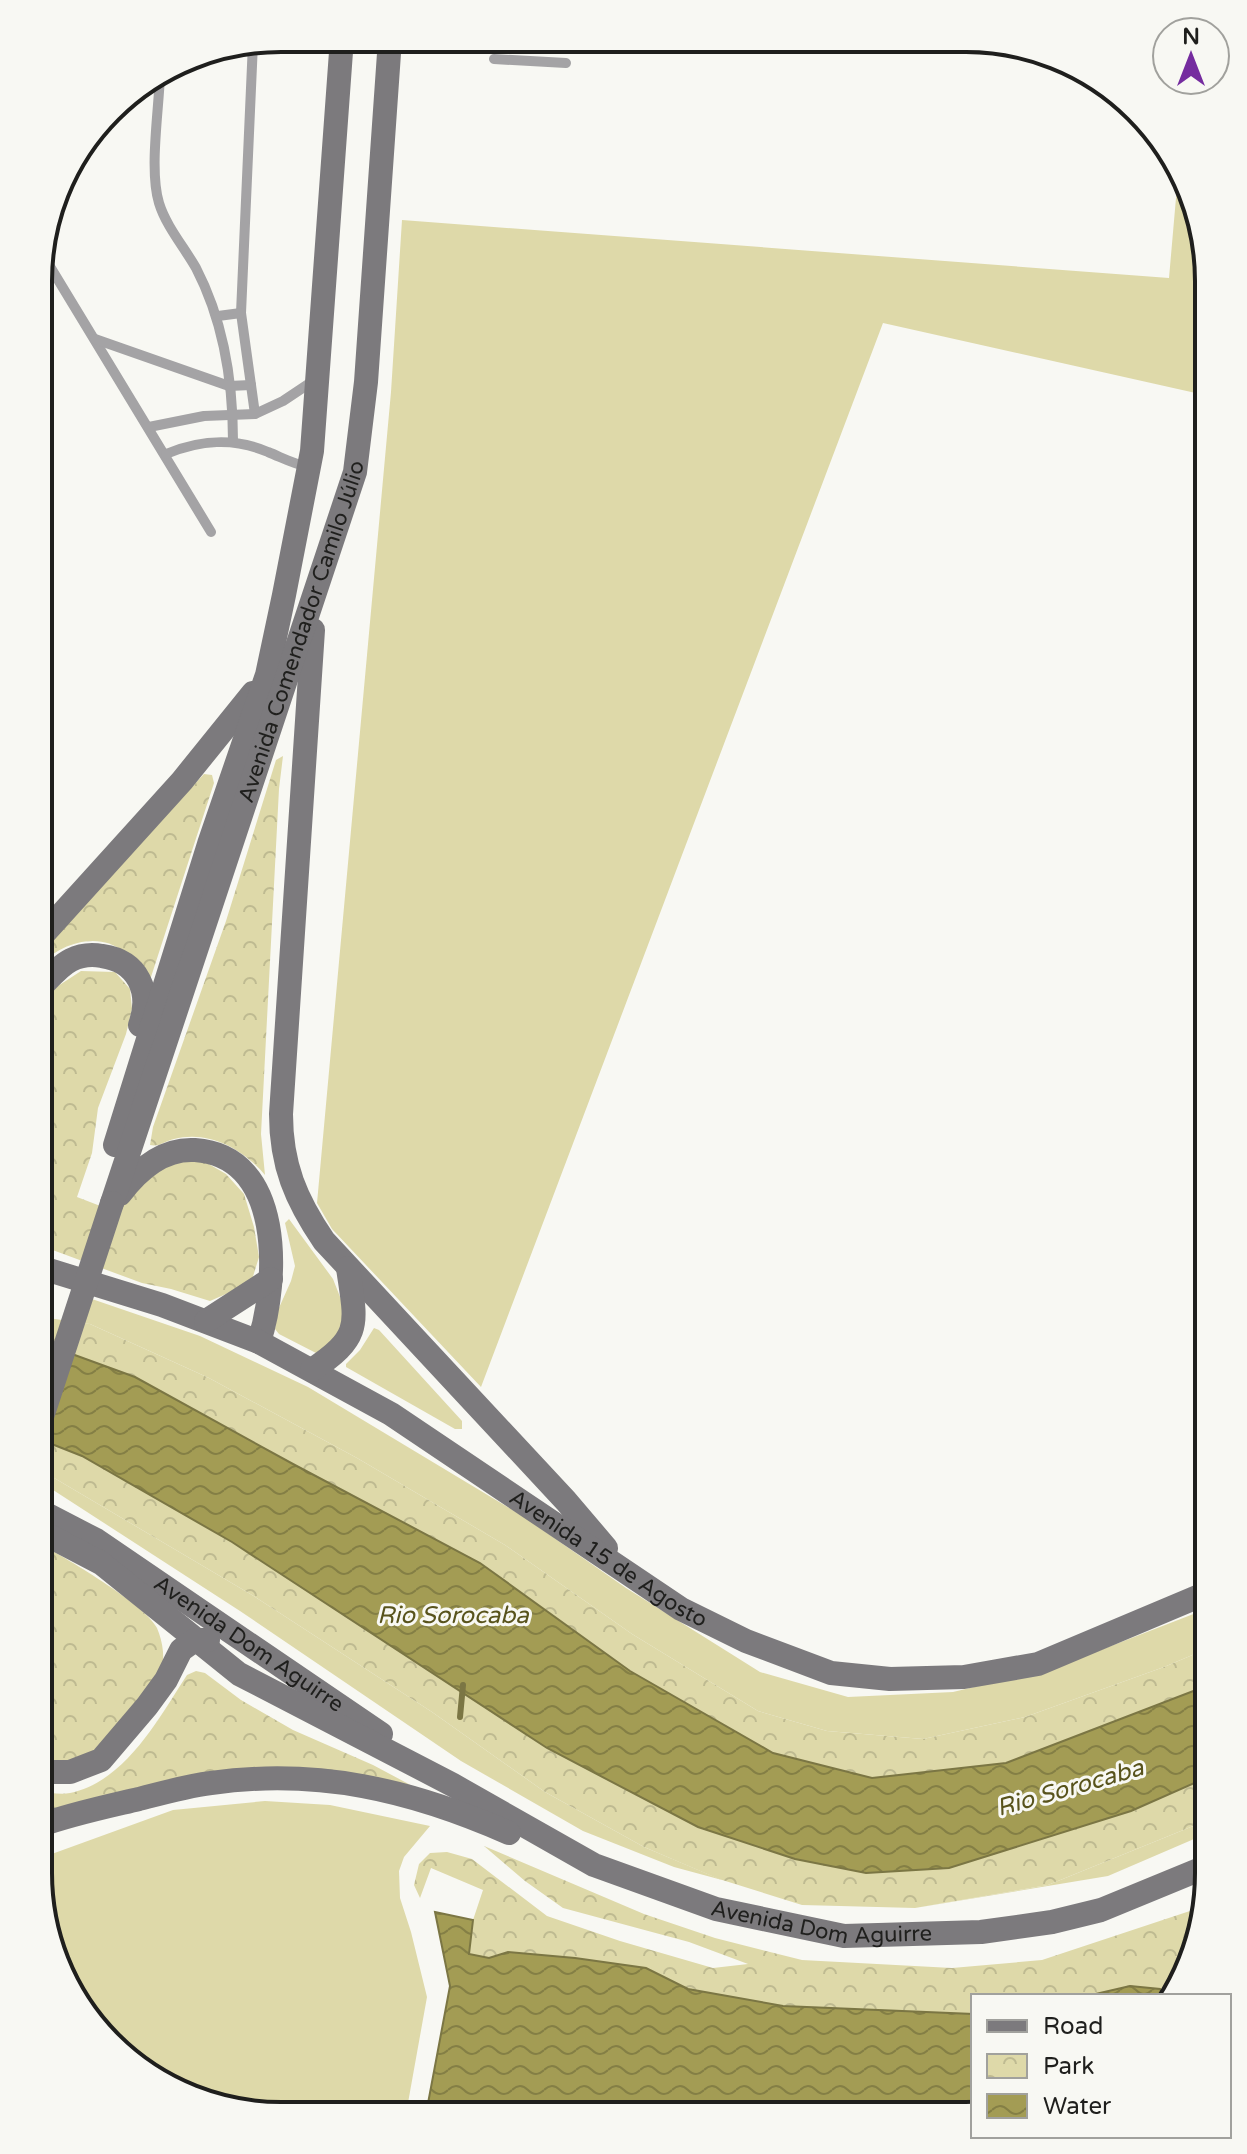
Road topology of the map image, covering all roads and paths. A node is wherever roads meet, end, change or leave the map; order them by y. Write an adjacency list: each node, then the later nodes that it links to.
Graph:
1 (341, 52): 11 (main road, Avenida Comendador Camilo Júlio)
2 (389, 52): 21 (main road, Avenida Comendador Camilo Júlio)
3 (253, 54): 8 (lane)
4 (494, 59): 5 (lane)
5 (566, 63)
6 (159, 87): 9 (lane)
7 (53, 272): 10 (lane)
8 (241, 313): 9 (lane); 12 (lane)
9 (218, 316): 13 (lane)
10 (95, 339): 13 (lane); 16 (lane)
11 (318, 378): 14 (lane); 19 (main road, Avenida Comendador Camilo Júlio)
12 (251, 385): 13 (lane); 14 (lane)
13 (229, 386): 15 (lane)
14 (255, 414): 15 (lane)
15 (233, 415): 16 (lane); 17 (lane)
16 (149, 427): 18 (lane)
17 (233, 441): 18 (lane); 19 (lane)
18 (166, 454): 20 (lane)
19 (310, 467): 22 (main road, Avenida Comendador Camilo Júlio)
20 (211, 532)
21 (316, 596): 26 (main road, Avenida Comendador Camilo Júlio); 27 (main road)
22 (267, 675): 23 (main road, Avenida Comendador Camilo Júlio); 25 (main road, Avenida Comendador Camilo Júlio)
23 (52, 925)
24 (52, 975): 25 (main road)
25 (111, 1158): 26 (main road, Avenida Comendador Camilo Júlio)
26 (105, 1202): 29 (main road); 32 (main road); 34 (main road, bridge)
27 (348, 1268): 33 (main road); 37 (main road)
28 (52, 1271): 30 (main road, Avenida 15 de Agosto)
29 (271, 1279): 30 (main road); 31 (main road)
30 (206, 1321): 31 (main road, Avenida 15 de Agosto)
31 (259, 1342): 33 (main road, Avenida 15 de Agosto)
32 (52, 1348)
33 (312, 1370): 37 (main road, Avenida 15 de Agosto)
34 (52, 1382)
35 (52, 1517): 41 (main road, Avenida Dom Aguirre)
36 (52, 1537): 39 (main road, Avenida Dom Aguirre)
37 (628, 1574): 38 (main road, Avenida 15 de Agosto)
38 (1195, 1598)
39 (166, 1616): 40 (main road, Avenida Dom Aguirre); 42 (main road)
40 (195, 1640): 41 (main road); 42 (main road); 44 (main road, Avenida Dom Aguirre)
41 (302, 1679): 44 (main road, Avenida Dom Aguirre)
42 (166, 1680): 43 (main road)
43 (52, 1772)
44 (453, 1785): 46 (main road, Avenida Dom Aguirre)
45 (52, 1821): 46 (main road)
46 (594, 1865): 47 (main road, Avenida Dom Aguirre)
47 (1195, 1871)

